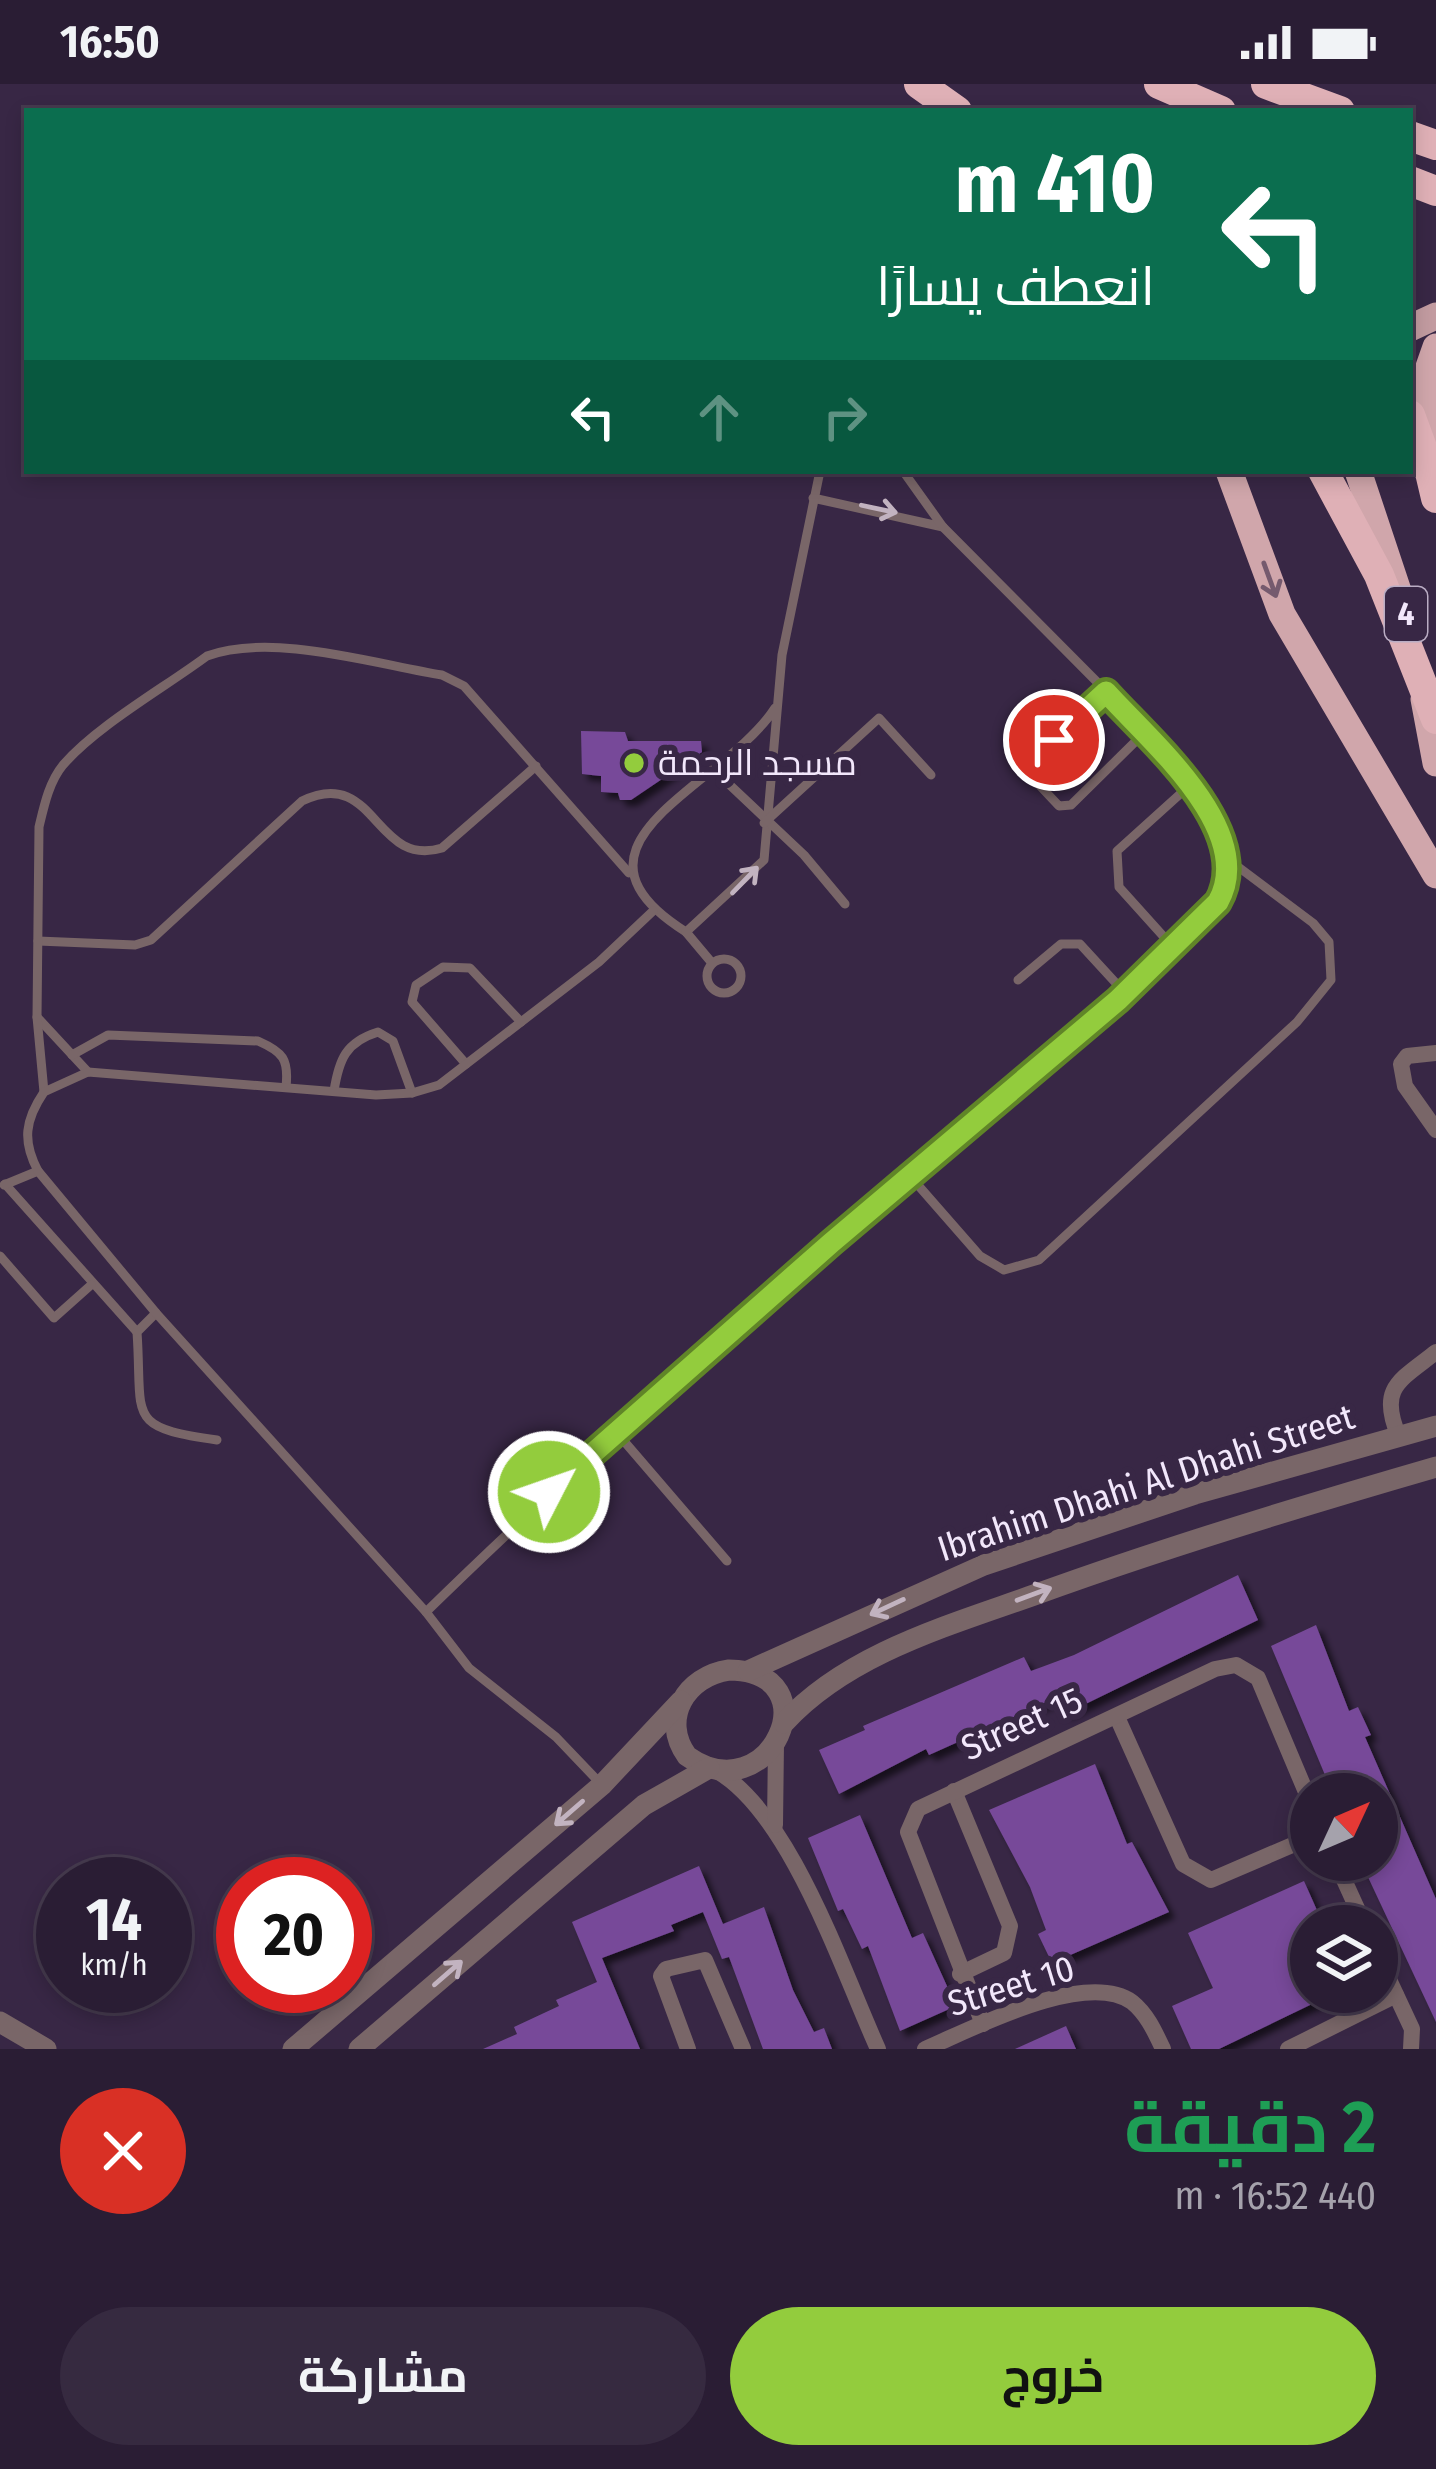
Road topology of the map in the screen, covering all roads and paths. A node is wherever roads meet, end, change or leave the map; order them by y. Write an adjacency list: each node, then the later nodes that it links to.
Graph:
1 (922, 84): 5 (highway, bridge)
2 (1159, 84): 6 (highway)
3 (1220, 84): 7 (highway)
4 (1266, 84): 8 (highway)
5 (953, 108)
6 (1214, 108)
7 (1239, 108)
8 (1332, 108)
9 (1436, 347): 11 (highway)
10 (1413, 421): 11 (highway, bridge)
11 (1433, 451): 18 (highway)
12 (819, 474): 17 (lane)
13 (905, 474): 19 (lane)
14 (1230, 474): 32 (highway, one-way to 32)
15 (1325, 474): 22 (highway, bridge)
16 (1360, 474): 24 (highway, 4)
17 (813, 498): 19 (lane, one-way to 19); 21 (lane)
18 (1436, 498)
19 (943, 527): 20 (lane)
20 (1106, 692): 23 (lane); 23 (lane)
21 (775, 708): 26 (lane); 29 (lane)
22 (1436, 719)
23 (1143, 734): 28 (lane)
24 (1436, 763)
25 (536, 766): 31 (lane); 36 (lane); 36 (lane)
26 (716, 771): 29 (lane); 31 (lane)
27 (931, 775): 29 (lane)
28 (1189, 786): 30 (lane); 37 (lane)
29 (764, 823): 33 (lane); 35 (lane, one-way to 29)
30 (1228, 860): 37 (lane); 53 (lane)
31 (629, 873): 34 (lane)
32 (1436, 875)
33 (845, 904)
34 (653, 911): 35 (lane); 42 (lane)
35 (686, 932): 38 (lane)
36 (38, 940): 41 (lane)
37 (1172, 947): 40 (lane)
38 (712, 963)
39 (1018, 980): 40 (lane)
40 (1126, 993): 53 (lane)
41 (37, 1016): 44 (lane); 49 (lane)
42 (521, 1022): 45 (lane); 45 (lane)
43 (1436, 1053): 51 (street)
44 (72, 1055): 46 (lane); 47 (lane)
45 (466, 1064): 50 (lane)
46 (88, 1072): 47 (lane); 49 (lane)
47 (286, 1087): 48 (lane)
48 (334, 1091): 50 (lane); 50 (lane)
49 (44, 1092): 52 (lane)
50 (412, 1093)
51 (1436, 1130)
52 (38, 1171): 54 (lane); 57 (lane)
53 (910, 1176): 61 (lane)
54 (3, 1185): 56 (lane)
55 (0, 1256): 56 (lane)
56 (91, 1285): 58 (lane)
57 (156, 1313): 58 (lane); 67 (lane)
58 (137, 1332): 63 (lane)
59 (1436, 1352): 62 (street)
60 (1436, 1426): 62 (street, Ibrahim Dhahi Al Dhahi Street)
61 (617, 1433): 66 (lane); 67 (lane)
62 (1399, 1437): 65 (street); 68 (street, Ibrahim Dhahi Al Dhahi Street, one-way to 68)
63 (217, 1441)
64 (1436, 1467): 65 (street, Ibrahim Dhahi Al Dhahi Street)
65 (1407, 1475): 71 (street, Ibrahim Dhahi Al Dhahi Street, one-way to 65)
66 (727, 1561)
67 (426, 1612): 74 (lane)
68 (748, 1671): 69 (street); 71 (street)
69 (681, 1701): 72 (street); 74 (street)
70 (1117, 1717): 73 (street, Street 15); 75 (street, Street 15); 77 (street, Street 15)
71 (780, 1733): 72 (street); 76 (street)
72 (712, 1769): 76 (street); 86 (street, one-way to 72)
73 (1298, 1773)
74 (602, 1785): 85 (street, one-way to 85)
75 (954, 1791): 78 (street, Street 15); 78 (street, Street 15)
76 (775, 1826): 89 (street)
77 (1290, 1846)
78 (960, 1974): 82 (street, Street 15)
79 (1398, 2000): 83 (street)
80 (1360, 2013): 92 (street)
81 (0, 2021): 84 (street)
82 (983, 2024): 90 (street, Street 10); 91 (street, Street 10)
83 (1416, 2047)
84 (46, 2049)
85 (293, 2049)
86 (359, 2049)
87 (688, 2049): 88 (street)
88 (743, 2049)
89 (878, 2049)
90 (925, 2049)
91 (1163, 2049)
92 (1288, 2049)

